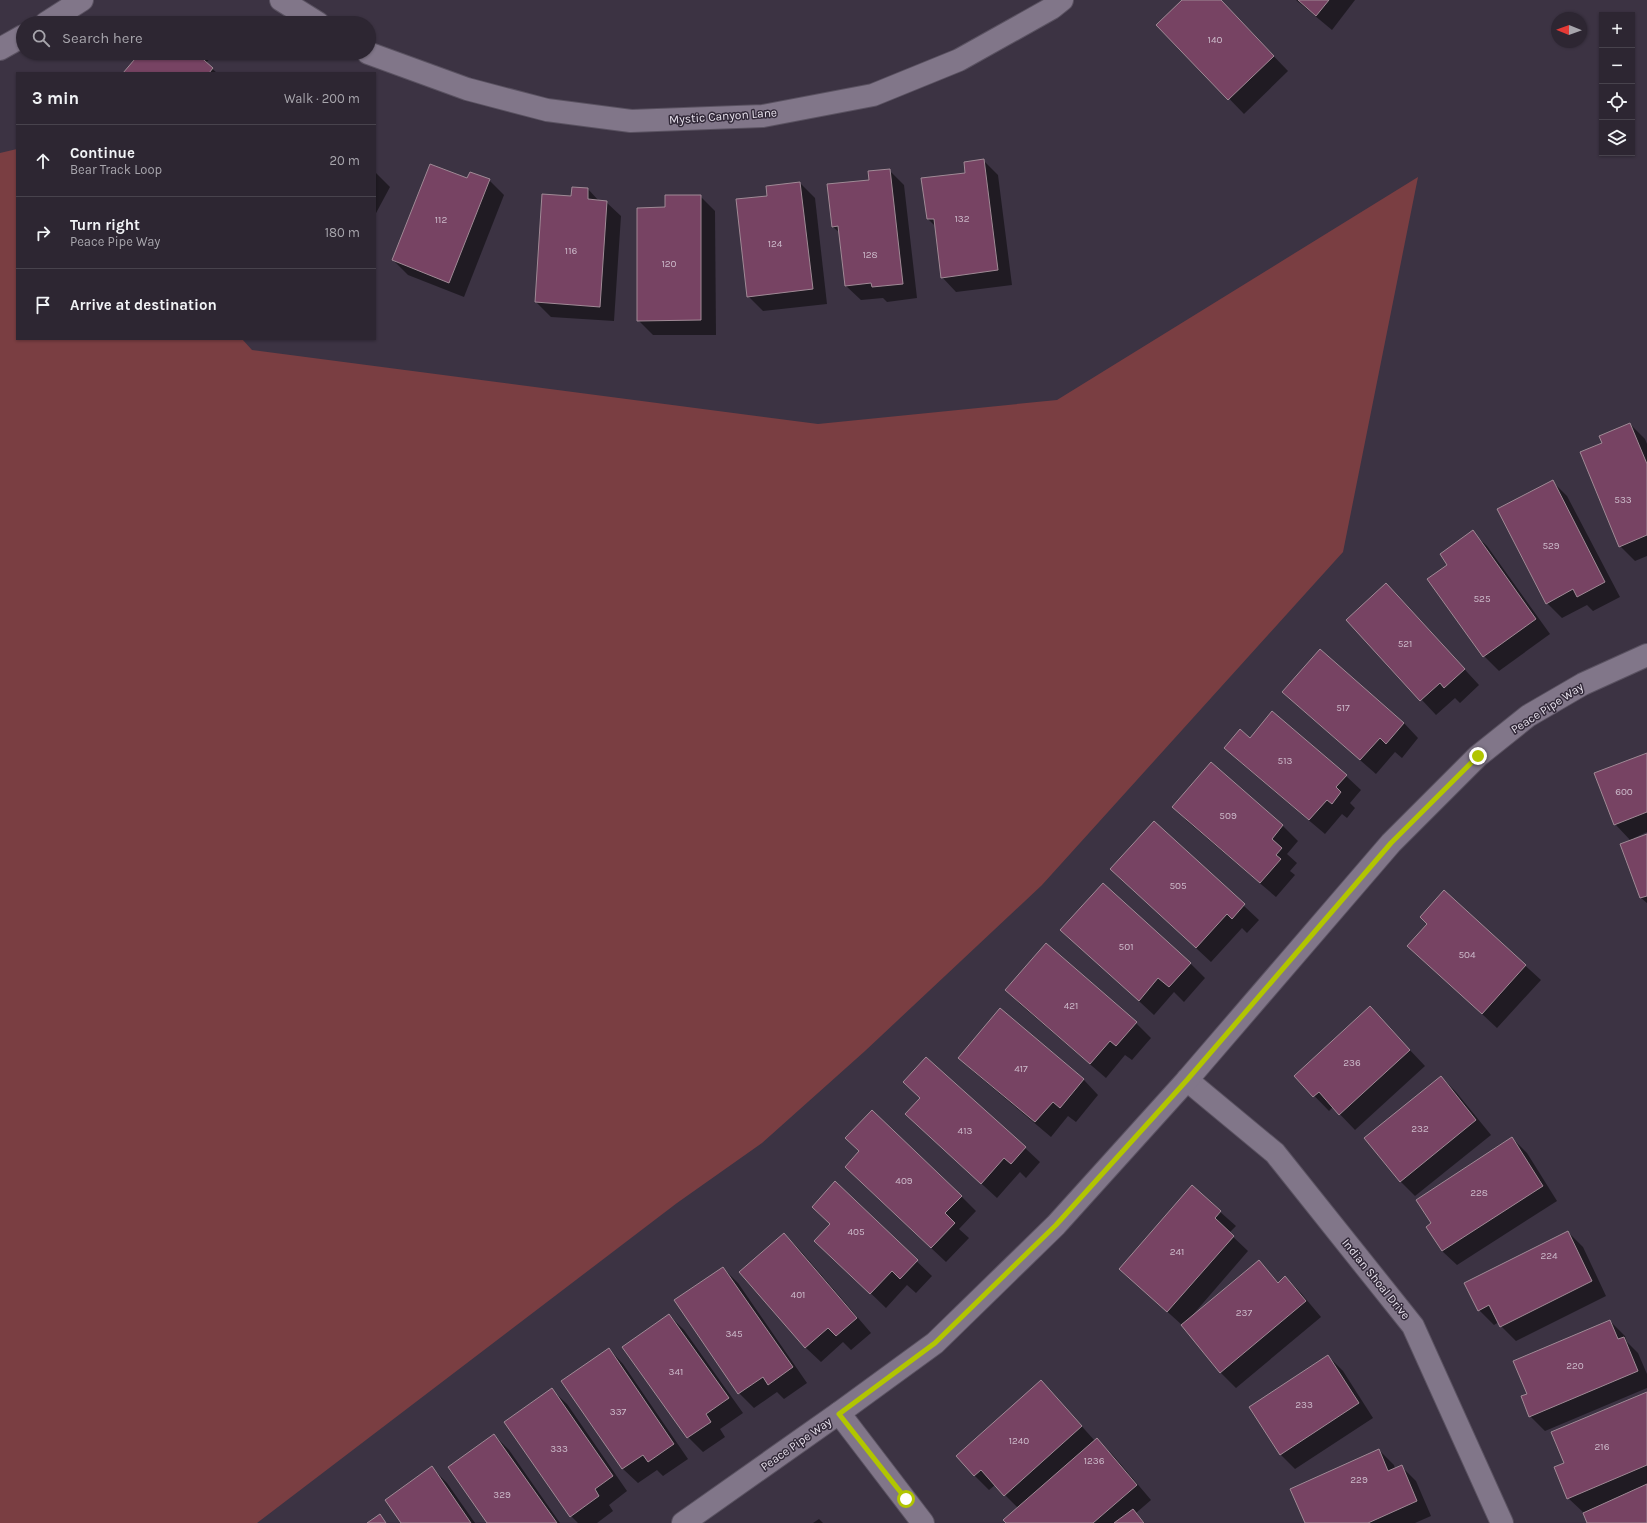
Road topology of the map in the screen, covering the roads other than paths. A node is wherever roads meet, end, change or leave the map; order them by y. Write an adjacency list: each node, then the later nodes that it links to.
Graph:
1 (82, 0): 4 (street)
2 (281, 0): 5 (street)
3 (1062, 0): 8 (street, Mystic Canyon Lane)
4 (57, 16)
5 (307, 16)
6 (16, 40): 7 (street)
7 (0, 49)
8 (376, 56)
9 (1647, 655): 10 (street, Peace Pipe Way)
10 (1187, 1080): 11 (street, Peace Pipe Way); 14 (street, Indian Shoal Drive)
11 (839, 1414): 12 (street, Peace Pipe Way); 13 (street)
12 (684, 1523)
13 (923, 1523)
14 (1502, 1523)

